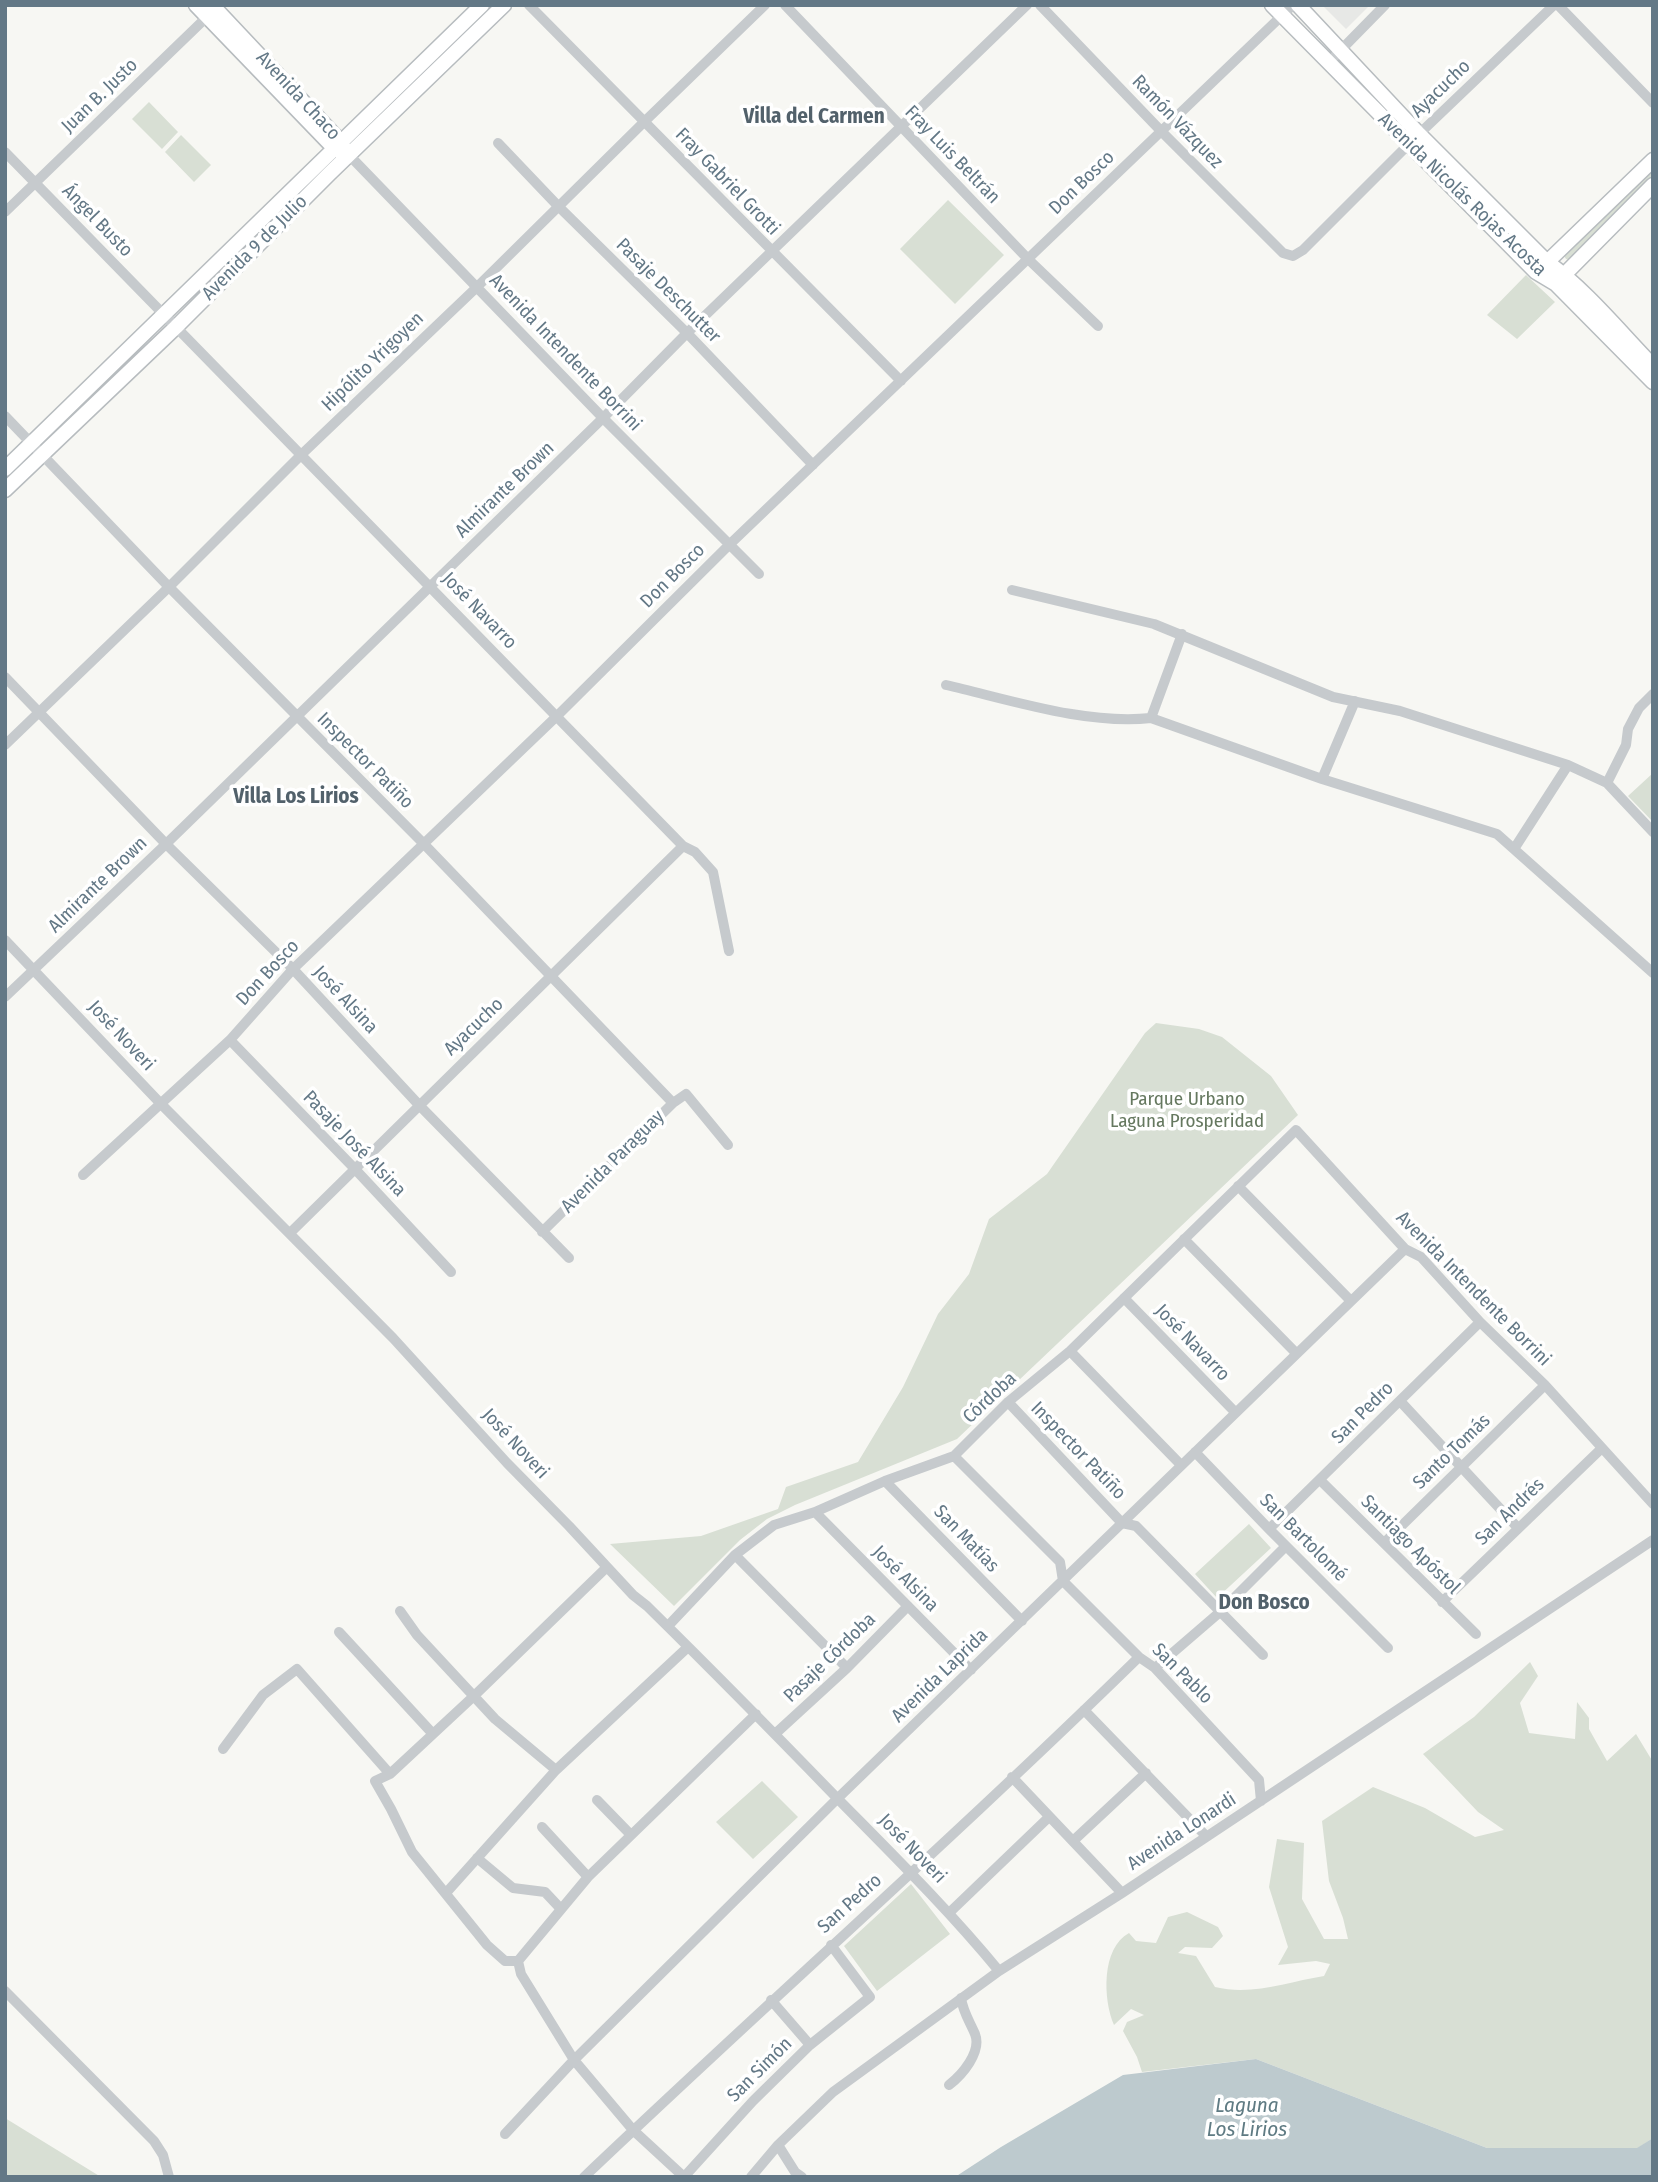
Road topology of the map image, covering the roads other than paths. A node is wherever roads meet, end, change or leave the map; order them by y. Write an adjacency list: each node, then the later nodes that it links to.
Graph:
1 (196, 5): 12 (main road, Avenida Chaco)
2 (482, 5): 21 (main road, Avenida 9 de Julio)
3 (504, 5): 23 (main road, Avenida 9 de Julio)
4 (529, 5): 16 (street, Fray Gabriel Grotti)
5 (765, 5): 16 (street, Hipólito Yrigoyen)
6 (785, 5): 17 (street, Fray Luis Beltrán)
7 (1027, 5): 17 (street, Almirante Brown)
8 (1040, 5): 18 (street, Ramón Vázquez)
9 (1385, 5): 13 (street)
10 (1556, 5): 15 (street); 19 (street, Ayacucho)
11 (1286, 8): 13 (main road, Avenida Nicolás Rojas Acosta); 14 (main road, Avenida Nicolás Rojas Acosta); 18 (street, Don Bosco)
12 (213, 9): 21 (main road, Avenida Chaco); 25 (street, Juan B. Justo)
13 (1341, 50): 14 (street); 19 (main road, Avenida Nicolás Rojas Acosta)
14 (1328, 63): 19 (main road, Avenida Nicolás Rojas Acosta)
15 (1653, 103)
16 (644, 121): 27 (street, Hipólito Yrigoyen); 29 (street, Fray Gabriel Grotti)
17 (901, 128): 29 (street, Almirante Brown); 31 (street, Fray Luis Beltrán)
18 (1161, 131): 30 (street, Ramón Vázquez); 31 (street, Don Bosco)
19 (1414, 139): 30 (street, Ayacucho); 32 (main road, Avenida Nicolás Rojas Acosta)
20 (498, 143): 27 (street, Pasaje Deschutter)
21 (337, 145): 23 (main road, Avenida Chaco); 35 (main road, Avenida 9 de Julio)
22 (5, 152): 25 (street, Ángel Busto)
23 (349, 155): 34 (street, Avenida Intendente Borrini); 37 (main road, Avenida 9 de Julio)
24 (1653, 160): 32 (main road)
25 (35, 183): 28 (street, Juan B. Justo); 35 (street, Ángel Busto)
26 (1653, 185): 33 (main road)
27 (558, 206): 34 (street, Hipólito Yrigoyen); 38 (street, Pasaje Deschutter)
28 (5, 212)
29 (772, 252): 38 (street, Almirante Brown); 40 (street, Fray Gabriel Grotti)
30 (1293, 256)
31 (1028, 258): 36 (street, Fray Luis Beltrán); 40 (street, Don Bosco)
32 (1542, 267): 33 (main road, Avenida Nicolás Rojas Acosta)
33 (1560, 279): 39 (main road, Avenida Nicolás Rojas Acosta); 41 (main road, Avenida Nicolás Rojas Acosta)
34 (477, 287): 43 (street, Avenida Intendente Borrini); 45 (street, Hipólito Yrigoyen)
35 (164, 316): 37 (street, José Navarro); 44 (main road, Avenida 9 de Julio)
36 (1098, 326)
37 (176, 327): 44 (main road, Avenida 9 de Julio); 45 (street, José Navarro)
38 (687, 333): 43 (street, Almirante Brown); 46 (street, Pasaje Deschutter)
39 (1653, 366)
40 (901, 382): 46 (street, Don Bosco)
41 (1653, 382)
42 (5, 416): 44 (street, Inspector Patiño)
43 (603, 418): 49 (street, Avenida Intendente Borrini); 51 (street, Almirante Brown)
44 (37, 449): 47 (main road, Avenida 9 de Julio); 48 (main road, Avenida 9 de Julio); 52 (street, Inspector Patiño)
45 (302, 454): 51 (street, José Navarro); 52 (street, Hipólito Yrigoyen)
46 (813, 465): 49 (street, Don Bosco)
47 (5, 470)
48 (5, 490)
49 (729, 545): 50 (street, Avenida Intendente Borrini); 60 (street, Don Bosco)
50 (759, 574)
51 (431, 586): 60 (street, José Navarro); 61 (street, Almirante Brown)
52 (169, 587): 59 (street, Hipólito Yrigoyen); 61 (street, Inspector Patiño)
53 (1012, 590): 54 (street)
54 (1182, 634): 58 (street); 62 (street)
55 (5, 677): 59 (street, José Alsina)
56 (946, 685): 62 (street)
57 (1653, 694): 66 (street)
58 (1354, 701): 64 (street); 65 (street)
59 (40, 712): 63 (street, Hipólito Yrigoyen); 69 (street, José Alsina)
60 (557, 716): 68 (street, Don Bosco); 70 (street, José Navarro)
61 (296, 717): 68 (street, Inspector Patiño); 69 (street, Almirante Brown)
62 (1151, 718): 65 (street)
63 (5, 745)
64 (1568, 765): 66 (street); 71 (street)
65 (1322, 779): 71 (street)
66 (1607, 783): 67 (street)
67 (1653, 832)
68 (423, 843): 74 (street, Don Bosco); 77 (street, Inspector Patiño)
69 (166, 844): 74 (street, José Alsina); 75 (street, Almirante Brown)
70 (683, 846): 73 (street, José Navarro); 77 (street, Ayacucho)
71 (1514, 849): 76 (street)
72 (5, 940): 75 (street, José Noveri)
73 (729, 951)
74 (293, 969): 79 (street, Don Bosco); 82 (street, José Alsina)
75 (34, 970): 78 (street, Almirante Brown); 81 (street, José Noveri)
76 (1653, 973)
77 (551, 976): 80 (street, Inspector Patiño); 82 (street, Ayacucho)
78 (5, 997)
79 (230, 1040): 81 (street, Don Bosco); 85 (street, Pasaje José Alsina)
80 (673, 1103): 84 (street, Avenida Paraguay); 88 (street, Avenida Paraguay)
81 (162, 1105): 86 (street, Don Bosco); 89 (street, José Noveri)
82 (419, 1105): 85 (street, Ayacucho); 88 (street, José Alsina)
83 (1296, 1130): 87 (street, Córdoba); 91 (street, Avenida Intendente Borrini)
84 (728, 1145)
85 (354, 1168): 89 (street, Ayacucho); 93 (street, Pasaje José Alsina)
86 (83, 1175)
87 (1238, 1186): 90 (street, Córdoba); 95 (street)
88 (542, 1232): 92 (street, José Alsina)
89 (290, 1233): 119 (street, José Noveri)
90 (1184, 1239): 94 (street, Córdoba); 98 (street)
91 (1405, 1249): 95 (street, Avenida Laprida); 96 (street, Avenida Intendente Borrini)
92 (569, 1258)
93 (451, 1272)
94 (1124, 1298): 97 (street, Córdoba); 102 (street, José Navarro)
95 (1350, 1300): 98 (street, Avenida Laprida)
96 (1480, 1322): 99 (street, Avenida Intendente Borrini); 100 (street, San Pedro)
97 (1070, 1352): 101 (street, Córdoba); 106 (street)
98 (1296, 1353): 102 (street, Avenida Laprida)
99 (1545, 1385): 103 (street, Avenida Intendente Borrini); 107 (street, Santo Tomás)
100 (1400, 1401): 107 (street); 108 (street, San Pedro)
101 (1008, 1402): 105 (street, Córdoba); 112 (street, Inspector Patiño)
102 (1235, 1412): 104 (street, Avenida Laprida)
103 (1602, 1448): 110 (street, Avenida Intendente Borrini); 113 (street, San Andrés)
104 (1195, 1452): 106 (street, Avenida Laprida); 114 (street, San Bartolomé)
105 (954, 1456): 109 (street, Córdoba); 120 (street, San Pablo)
106 (1181, 1465): 112 (street, Avenida Laprida)
107 (1462, 1467): 113 (street); 116 (street, Santo Tomás)
108 (1320, 1480): 114 (street, San Pedro); 116 (street, Santiago Apóstol)
109 (885, 1481): 111 (street, Córdoba); 125 (street, San Matías)
110 (1653, 1504)
111 (814, 1512): 118 (street, Córdoba); 122 (street, José Alsina)
112 (1122, 1523): 120 (street, Avenida Laprida); 124 (street, Inspector Patiño)
113 (1518, 1528): 121 (street, San Andrés)
114 (1269, 1529): 117 (street, San Bartolomé)
115 (1653, 1540): 148 (street, Avenida Lonardi)
116 (1384, 1543): 121 (street, Santiago Apóstol)
117 (1286, 1546): 124 (street); 130 (street, San Bartolomé)
118 (735, 1555): 126 (street, Córdoba); 133 (street)
119 (607, 1567): 126 (street, José Noveri); 136 (street)
120 (1063, 1581): 125 (street, Avenida Laprida); 132 (street, San Pablo)
121 (1442, 1602): 128 (street, Santiago Apóstol)
122 (908, 1606): 133 (street, Pasaje Córdoba); 135 (street, José Alsina)
123 (400, 1611): 136 (street)
124 (1220, 1612): 131 (street, Inspector Patiño); 134 (street)
125 (1022, 1621): 135 (street, Avenida Laprida)
126 (668, 1626): 129 (street, José Noveri)
127 (339, 1632): 139 (street)
128 (1476, 1634)
129 (688, 1647): 138 (street, José Noveri); 142 (street)
130 (1388, 1648)
131 (1263, 1655)
132 (1139, 1657): 134 (street, San Pablo); 137 (street, San Pedro)
133 (847, 1668): 140 (street, Pasaje Córdoba)
134 (1155, 1668): 148 (street, San Pablo)
135 (971, 1670): 146 (street, Avenida Laprida)
136 (475, 1695): 139 (street); 142 (street)
137 (1084, 1710): 143 (street); 145 (street, San Pedro)
138 (756, 1714): 140 (street, José Noveri); 151 (street)
139 (433, 1734): 144 (street)
140 (775, 1734): 146 (street, José Noveri)
141 (223, 1749): 144 (street)
142 (556, 1770): 154 (street)
143 (1146, 1773): 152 (street); 153 (street)
144 (390, 1774): 157 (street)
145 (1012, 1777): 149 (street); 155 (street, San Pedro)
146 (838, 1798): 155 (street, José Noveri); 168 (street, Avenida Laprida)
147 (597, 1800): 151 (street)
148 (1261, 1801): 152 (street, Avenida Lonardi)
149 (1049, 1818): 153 (street); 160 (street)
150 (542, 1827): 156 (street)
151 (631, 1835): 156 (street)
152 (1206, 1836): 158 (street, Avenida Lonardi)
153 (1073, 1841): 158 (street)
154 (477, 1858): 157 (street); 159 (street)
155 (912, 1872): 160 (street, José Noveri); 161 (street, San Pedro)
156 (588, 1877): 159 (street)
157 (446, 1893): 162 (street)
158 (1122, 1893): 163 (street, Avenida Lonardi)
159 (560, 1908): 162 (street)
160 (949, 1913): 163 (street, José Noveri)
161 (831, 1945): 166 (street, San Pedro); 167 (street, San Simón)
162 (518, 1961): 168 (street)
163 (999, 1971): 165 (street, Avenida Lonardi)
164 (5, 1991): 173 (street)
165 (961, 1998): 169 (street); 172 (street, Avenida Lonardi)
166 (771, 2000): 167 (street); 170 (street, San Pedro)
167 (810, 2045): 175 (street, San Simón)
168 (574, 2060): 170 (street); 171 (street, Avenida Laprida)
169 (949, 2085)
170 (633, 2130): 174 (street, San Pedro); 175 (street)
171 (505, 2134)
172 (778, 2145): 176 (street, Avenida Lonardi); 177 (street)
173 (169, 2177)
174 (584, 2177)
175 (684, 2177)
176 (751, 2177)
177 (802, 2177)

